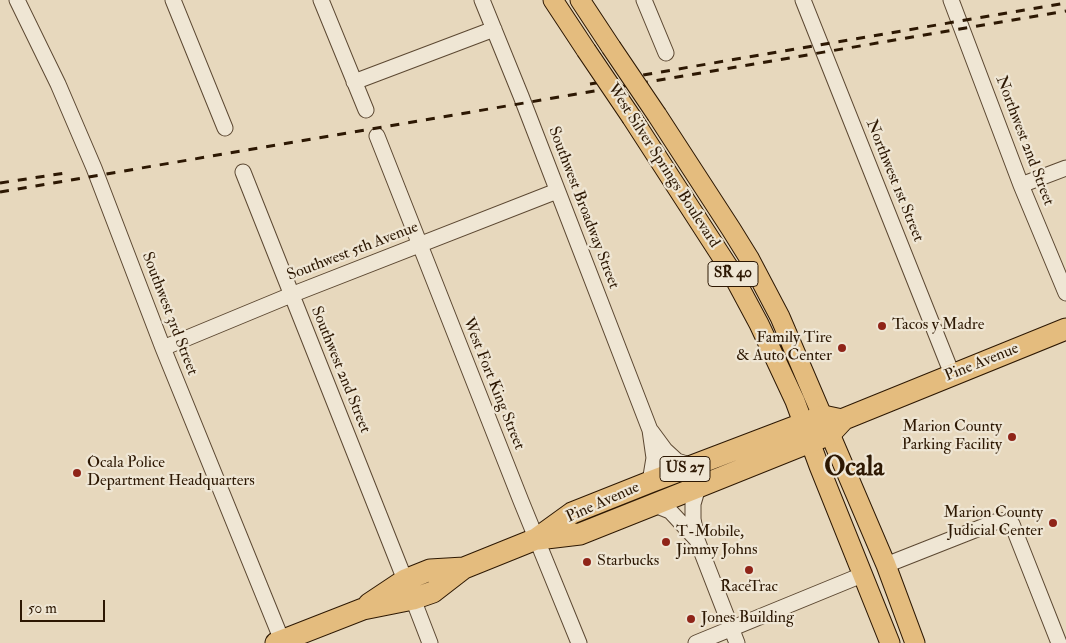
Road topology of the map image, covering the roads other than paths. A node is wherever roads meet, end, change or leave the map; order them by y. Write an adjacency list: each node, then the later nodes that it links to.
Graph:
1 (17, 0): 24 (street, Southwest 3rd Street)
2 (173, 0): 14 (street)
3 (321, 0): 12 (street)
4 (482, 0): 10 (street, Southwest Broadway Street)
5 (553, 0): 28 (main road, West Silver Springs Boulevard / SR 40, bridge)
6 (580, 0): 26 (main road, West Silver Springs Boulevard / SR 40, bridge)
7 (644, 0): 11 (street)
8 (803, 0): 25 (street, Northwest 1st Street)
9 (951, 0): 18 (street, Northwest 2nd Street)
10 (494, 29): 12 (street); 19 (street, Southwest Broadway Street)
11 (666, 54)
12 (354, 82): 13 (street)
13 (366, 110)
14 (226, 128)
15 (377, 136): 20 (street, West Fort King Street)
16 (1066, 168): 18 (street)
17 (243, 172): 22 (street, Southwest 2nd Street)
18 (1021, 185): 21 (street, Northwest 2nd Street)
19 (557, 191): 20 (street, Southwest 5th Avenue); 27 (street, Southwest Broadway Street)
20 (420, 245): 22 (street, Southwest 5th Avenue); 33 (street, West Fort King Street)
21 (1066, 293)
22 (292, 295): 24 (street, Southwest 5th Avenue); 38 (street, Southwest 2nd Street)
23 (1066, 329): 25 (highway, Pine Avenue / US 27)
24 (163, 348): 43 (street, Southwest 3rd Street)
25 (952, 374): 26 (highway, Pine Avenue / US 27)
26 (832, 424): 28 (highway, Pine Avenue / US 27); 35 (main road, West Silver Springs Boulevard / SR 40)
27 (650, 430): 29 (street, Southwest Broadway Street); 30 (street, Southwest Broadway Street)
28 (807, 433): 29 (highway, Pine Avenue / US 27); 31 (highway, Pine Avenue / US 27); 37 (main road, West Silver Springs Boulevard / SR 40)
29 (693, 466): 30 (highway, Pine Avenue / US 27)
30 (650, 482): 33 (highway, Pine Avenue / US 27)
31 (698, 488): 32 (highway, Pine Avenue / US 27); 34 (street)
32 (655, 505): 33 (highway, Pine Avenue / US 27); 34 (street)
33 (536, 540): 36 (highway, Pine Avenue / US 27); 45 (street, West Fort King Street)
34 (696, 540): 41 (street)
35 (886, 565): 47 (main road, West Silver Springs Boulevard / SR 40); 48 (street)
36 (464, 568): 38 (highway, Pine Avenue / US 27); 39 (highway, Pine Avenue / US 27)
37 (862, 574): 41 (street); 42 (main road, West Silver Springs Boulevard / SR 40)
38 (405, 580): 40 (highway, Pine Avenue / US 27)
39 (413, 600): 40 (highway, Pine Avenue / US 27); 44 (street)
40 (363, 609): 43 (highway, Pine Avenue / US 27)
41 (734, 636): 46 (street)
42 (890, 641)
43 (280, 642)
44 (430, 643)
45 (579, 643)
46 (696, 643)
47 (915, 643)
48 (1059, 643)

